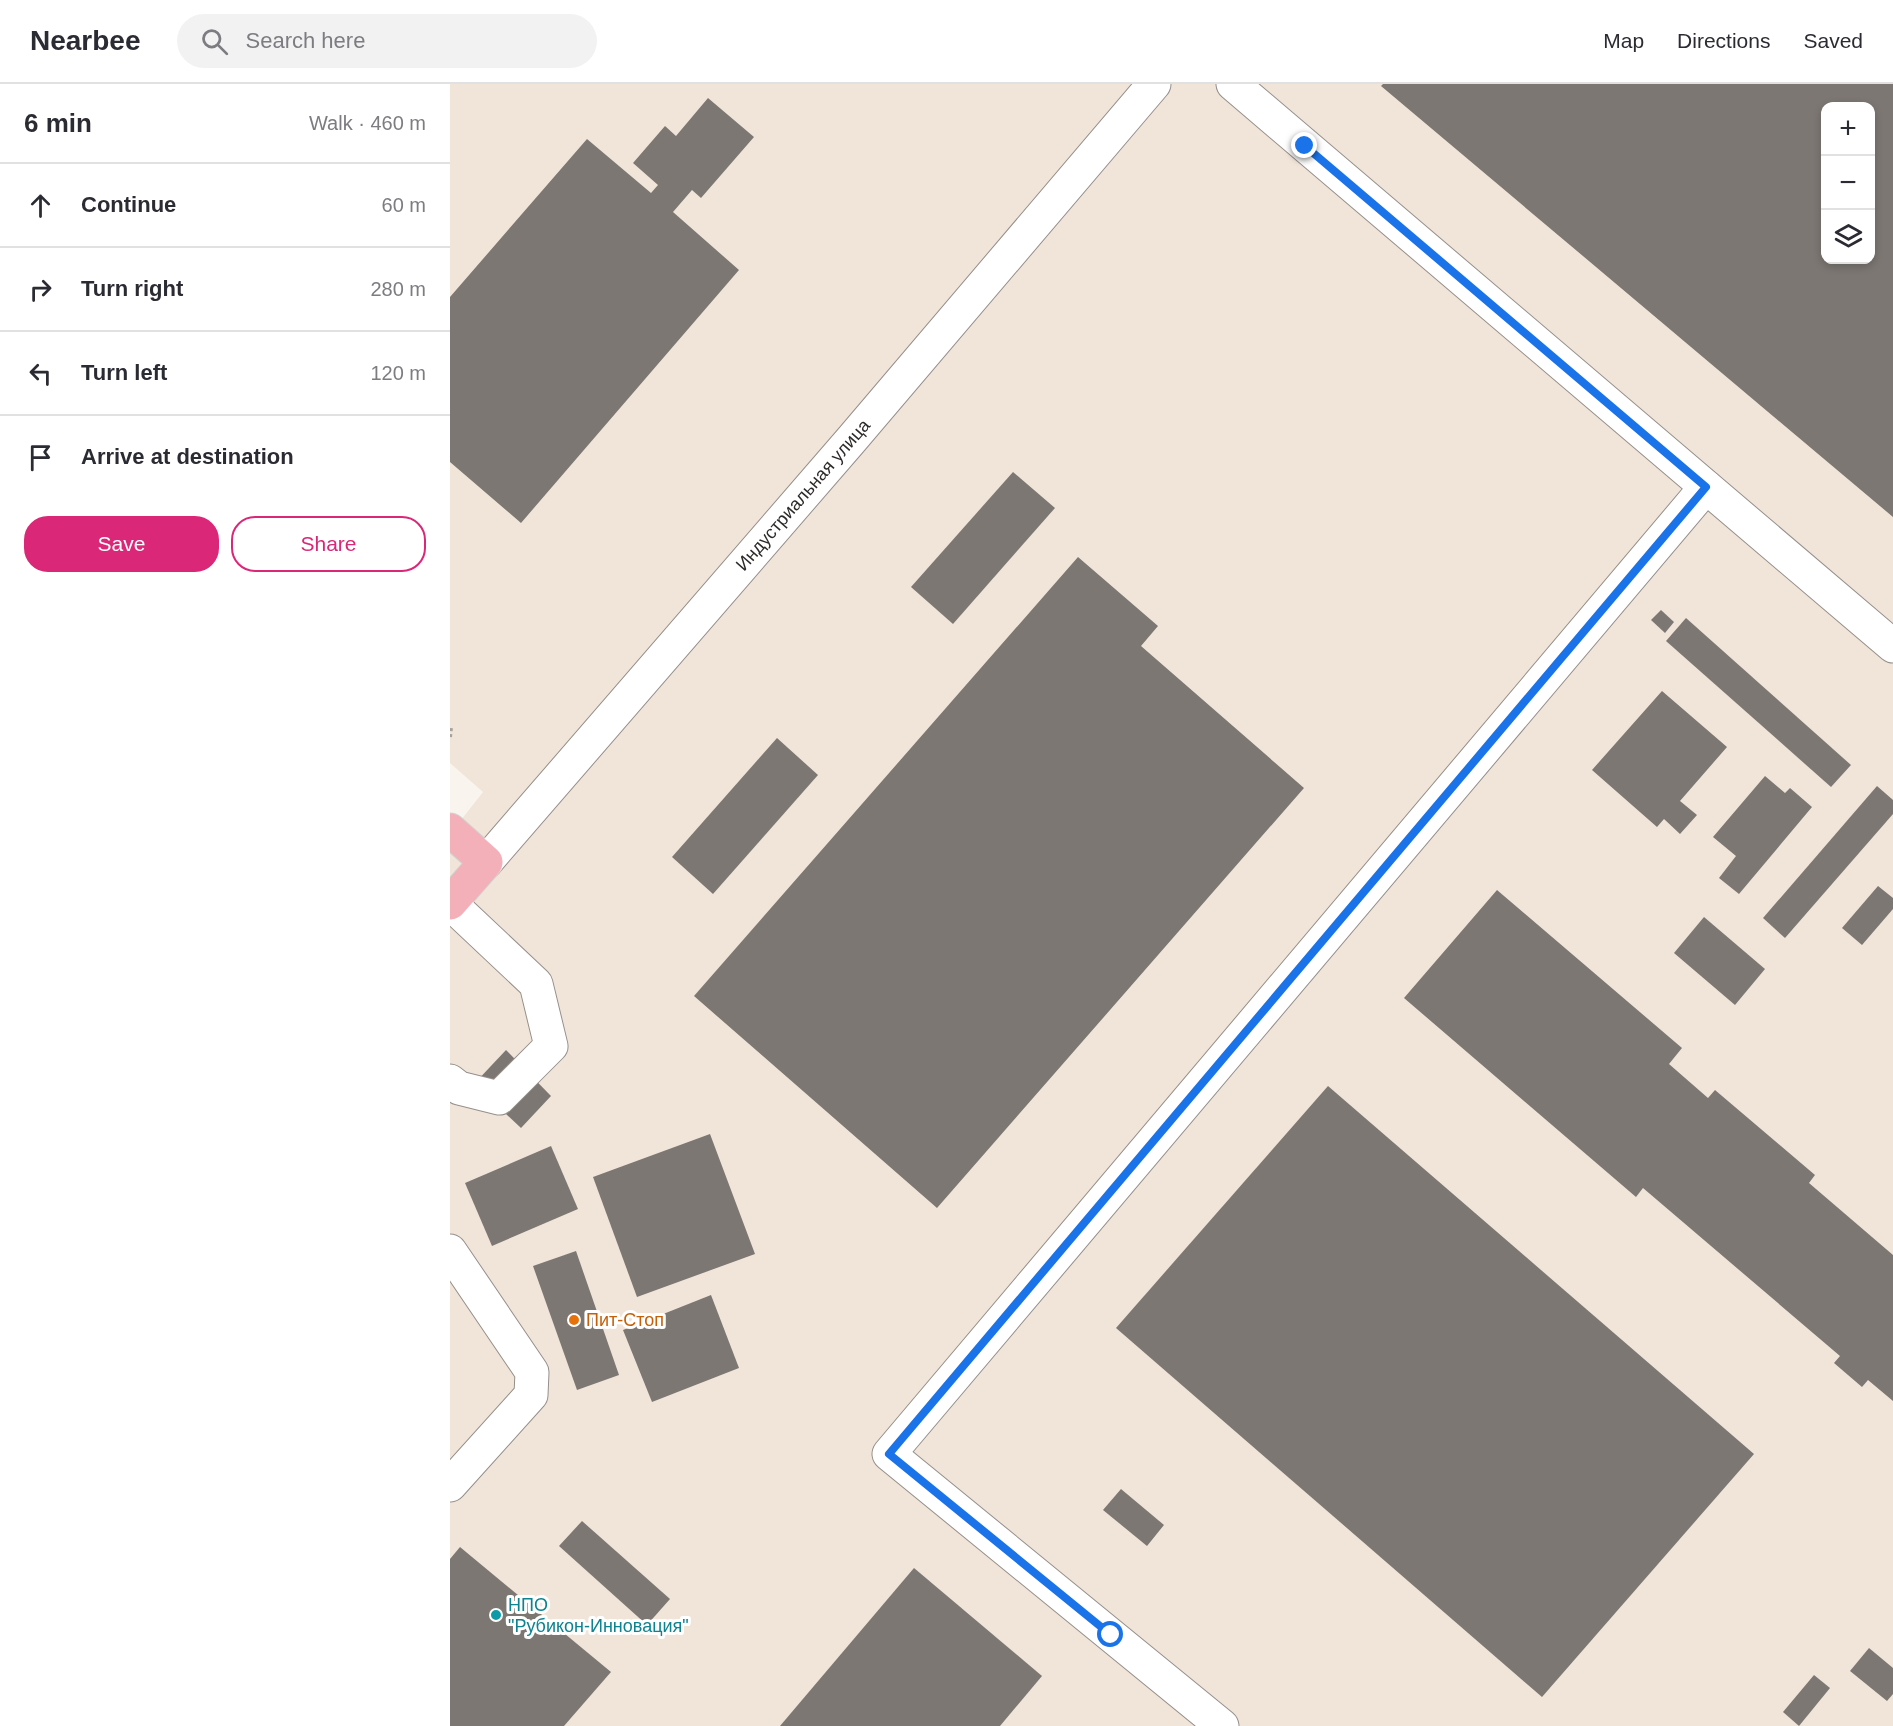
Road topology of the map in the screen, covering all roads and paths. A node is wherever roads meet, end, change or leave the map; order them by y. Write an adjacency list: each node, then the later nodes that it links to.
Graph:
1 (1154, 84): 8 (street, Индустриальная улица)
2 (1233, 84): 3 (street)
3 (1706, 487): 4 (street); 13 (street)
4 (1893, 646)
5 (451, 727): 6 (path)
6 (450, 738)
7 (450, 830): 8 (main road)
8 (486, 862): 9 (main road, Индустриальная улица)
9 (450, 903): 10 (street)
10 (450, 1084)
11 (450, 1251): 12 (street)
12 (450, 1485)
13 (1222, 1726)

